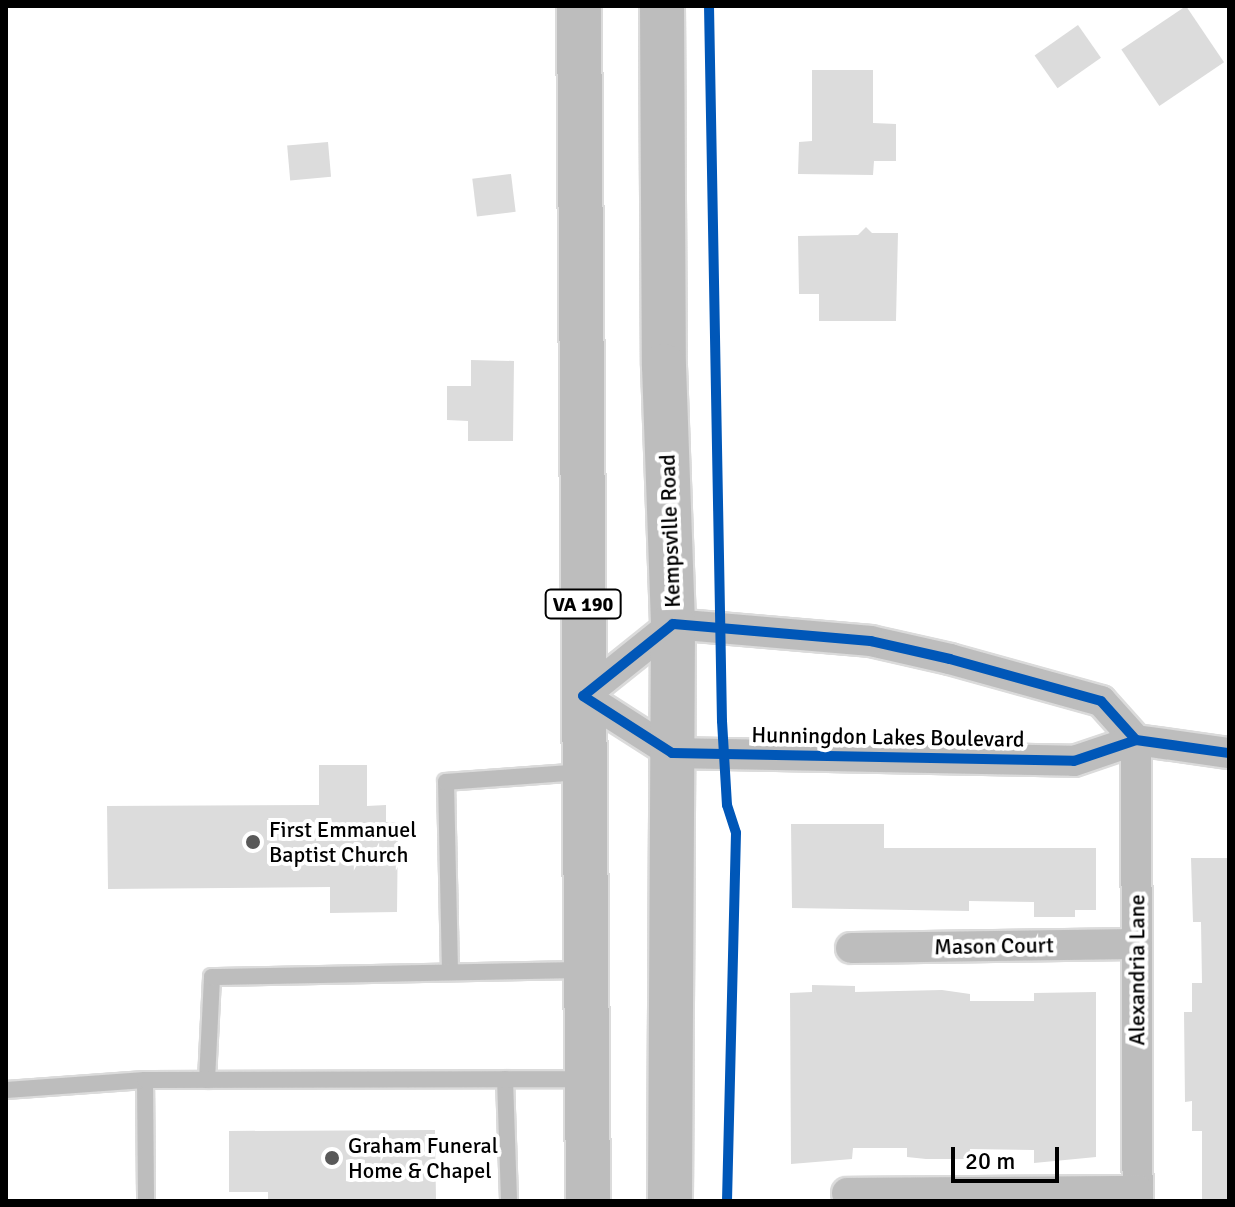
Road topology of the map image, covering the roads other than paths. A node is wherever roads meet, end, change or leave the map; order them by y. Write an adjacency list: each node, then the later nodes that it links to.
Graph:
1 (579, 6): 4 (main road, VA 190)
2 (662, 6): 3 (main road, Kempsville Road)
3 (673, 624): 4 (street); 5 (street); 6 (main road, Kempsville Road)
4 (583, 696): 6 (street); 8 (main road, VA 190)
5 (1136, 740): 6 (street, Hunningdon Lakes Boulevard); 7 (street, Hunningdon Lakes Boulevard); 9 (street, Alexandria Lane)
6 (672, 753): 23 (main road, Kempsville Road)
7 (1229, 753)
8 (584, 771): 11 (main road, VA 190); 12 (lane)
9 (1137, 944): 10 (street, Mason Court); 19 (street, Alexandria Lane)
10 (851, 948)
11 (586, 970): 12 (lane); 14 (main road, VA 190)
12 (450, 972): 16 (lane)
13 (505, 1079): 14 (lane); 16 (lane); 21 (lane)
14 (587, 1079): 22 (main road, VA 190)
15 (145, 1080): 16 (lane); 17 (lane); 20 (lane)
16 (207, 1080)
17 (6, 1090)
18 (847, 1193): 19 (street)
19 (1138, 1196)
20 (146, 1201)
21 (509, 1201)
22 (588, 1201)
23 (670, 1201)

